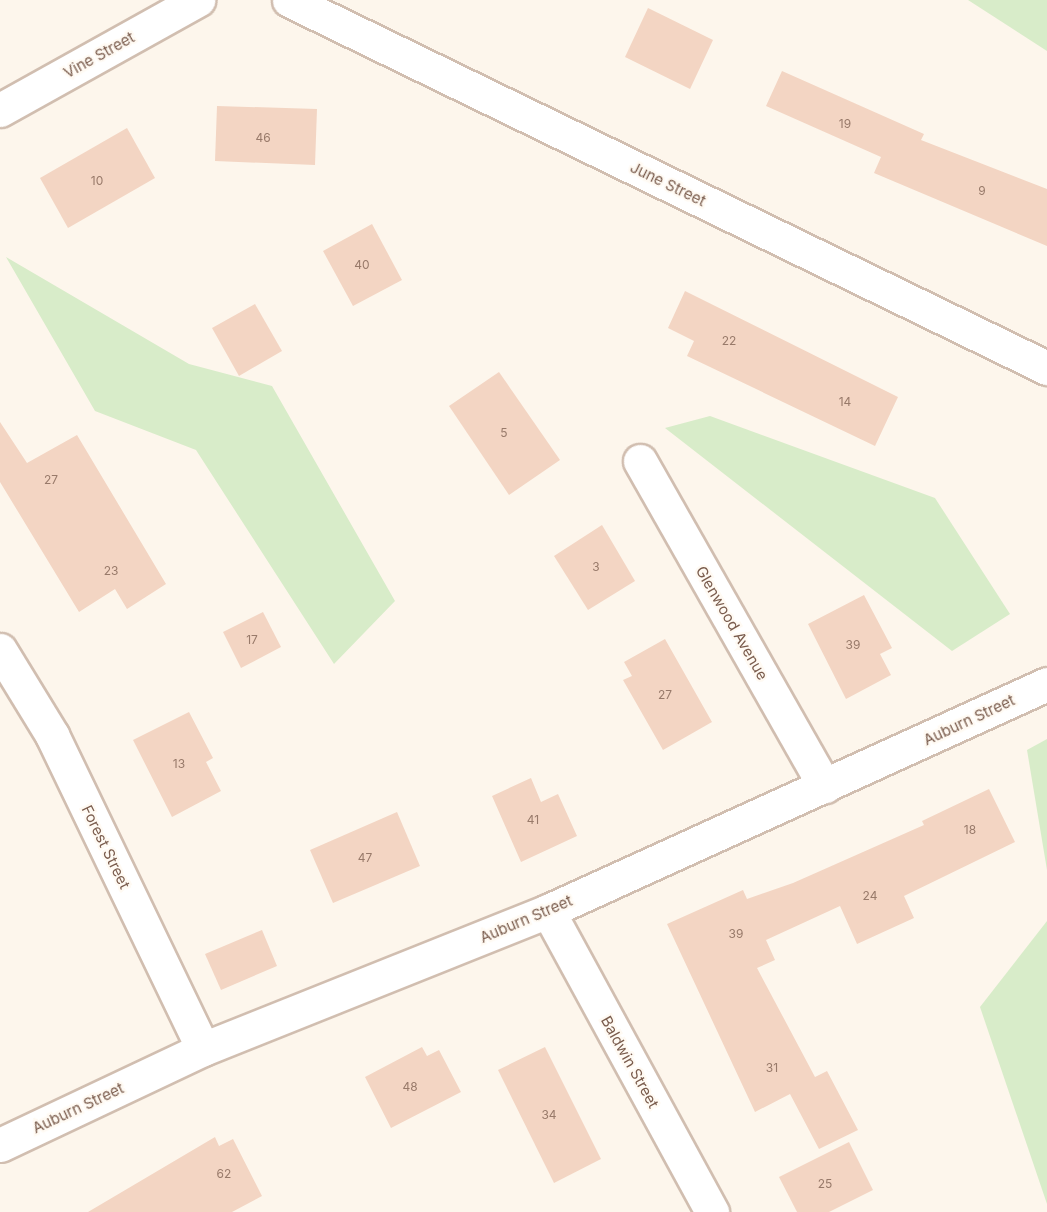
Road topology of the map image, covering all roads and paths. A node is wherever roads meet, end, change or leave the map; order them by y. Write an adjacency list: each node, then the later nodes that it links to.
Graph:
1 (198, 0): 3 (street, Vine Street)
2 (289, 0): 4 (street, June Street)
3 (0, 110)
4 (1047, 368)
5 (640, 461): 8 (street, Glenwood Avenue)
6 (0, 650): 10 (street, Forest Street)
7 (1047, 684): 8 (street, Auburn Street)
8 (825, 786): 9 (street, Auburn Street)
9 (548, 911): 10 (street, Auburn Street); 12 (street, Baldwin Street)
10 (204, 1049): 11 (street, Auburn Street)
11 (0, 1145)
12 (712, 1212)

